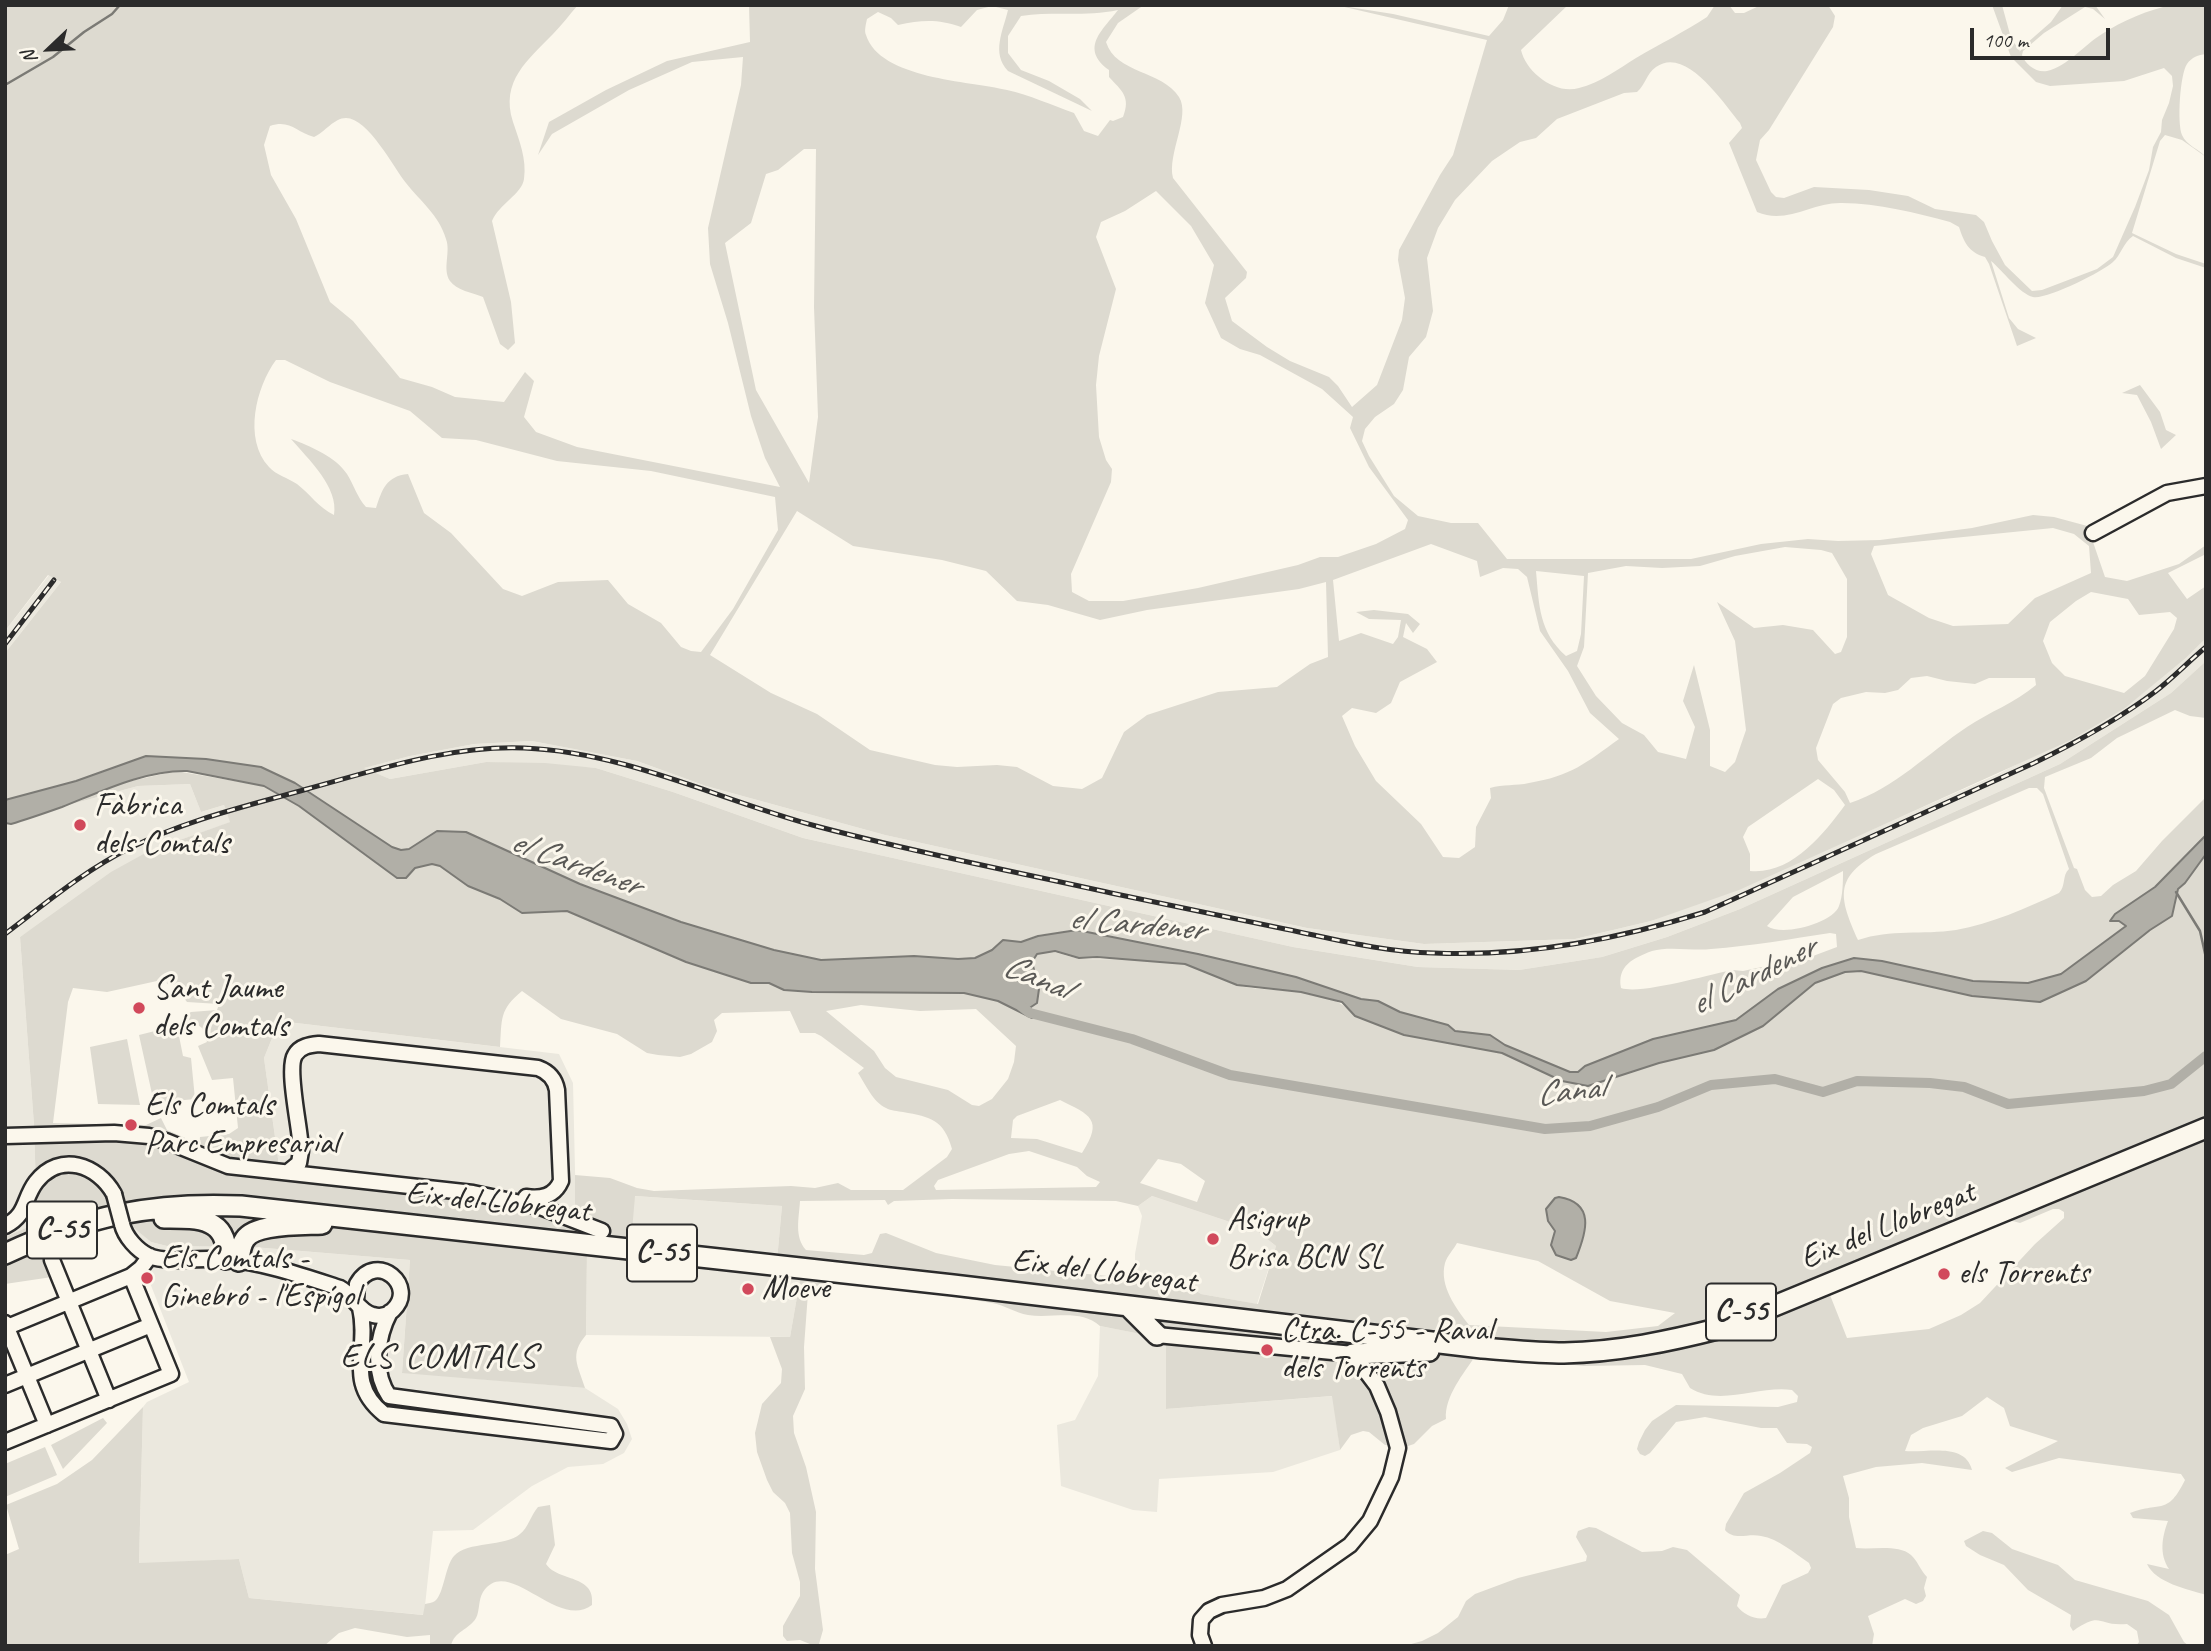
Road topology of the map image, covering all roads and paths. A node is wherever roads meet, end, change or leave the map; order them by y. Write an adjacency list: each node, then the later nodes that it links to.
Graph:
1 (2206, 486): 2 (street)
2 (2094, 533)
3 (2205, 1128): 13 (highway, Eix del Llobregat / C-55); 28 (highway, Eix del Llobregat / C-55)
4 (5, 1136): 6 (street)
5 (301, 1151): 6 (street); 7 (street); 8 (street)
6 (288, 1172): 7 (street)
7 (323, 1175): 8 (street)
8 (489, 1197): 12 (street)
9 (122, 1218): 10 (highway, Eix del Llobregat / C-55); 11 (street, bridge); 14 (highway); 15 (highway, Eix del Llobregat / C-55); 16 (street)
10 (371, 1220): 14 (highway); 23 (highway, Eix del Llobregat / C-55)
11 (5, 1226)
12 (602, 1231)
13 (5, 1243)
14 (233, 1250): 16 (street); 20 (street)
15 (5, 1254)
16 (150, 1256): 18 (street)
17 (52, 1260): 21 (street)
18 (131, 1276): 21 (street); 25 (street)
19 (357, 1284): 20 (street); 22 (street); 24 (street)
20 (340, 1288): 22 (street)
21 (69, 1302): 26 (street); 29 (street)
22 (358, 1304): 24 (street); 24 (street)
23 (1128, 1306): 27 (highway); 28 (highway, Eix del Llobregat / C-55)
24 (390, 1312)
25 (151, 1325): 29 (street); 33 (street)
26 (6, 1326): 31 (street)
27 (1157, 1335): 30 (street)
28 (1460, 1345): 30 (highway)
29 (89, 1351): 31 (street); 33 (street)
30 (1353, 1354): 36 (street)
31 (27, 1376): 32 (street); 34 (street)
32 (5, 1385)
33 (109, 1400): 34 (street)
34 (47, 1425): 35 (street)
35 (5, 1442)
36 (1204, 1646)

